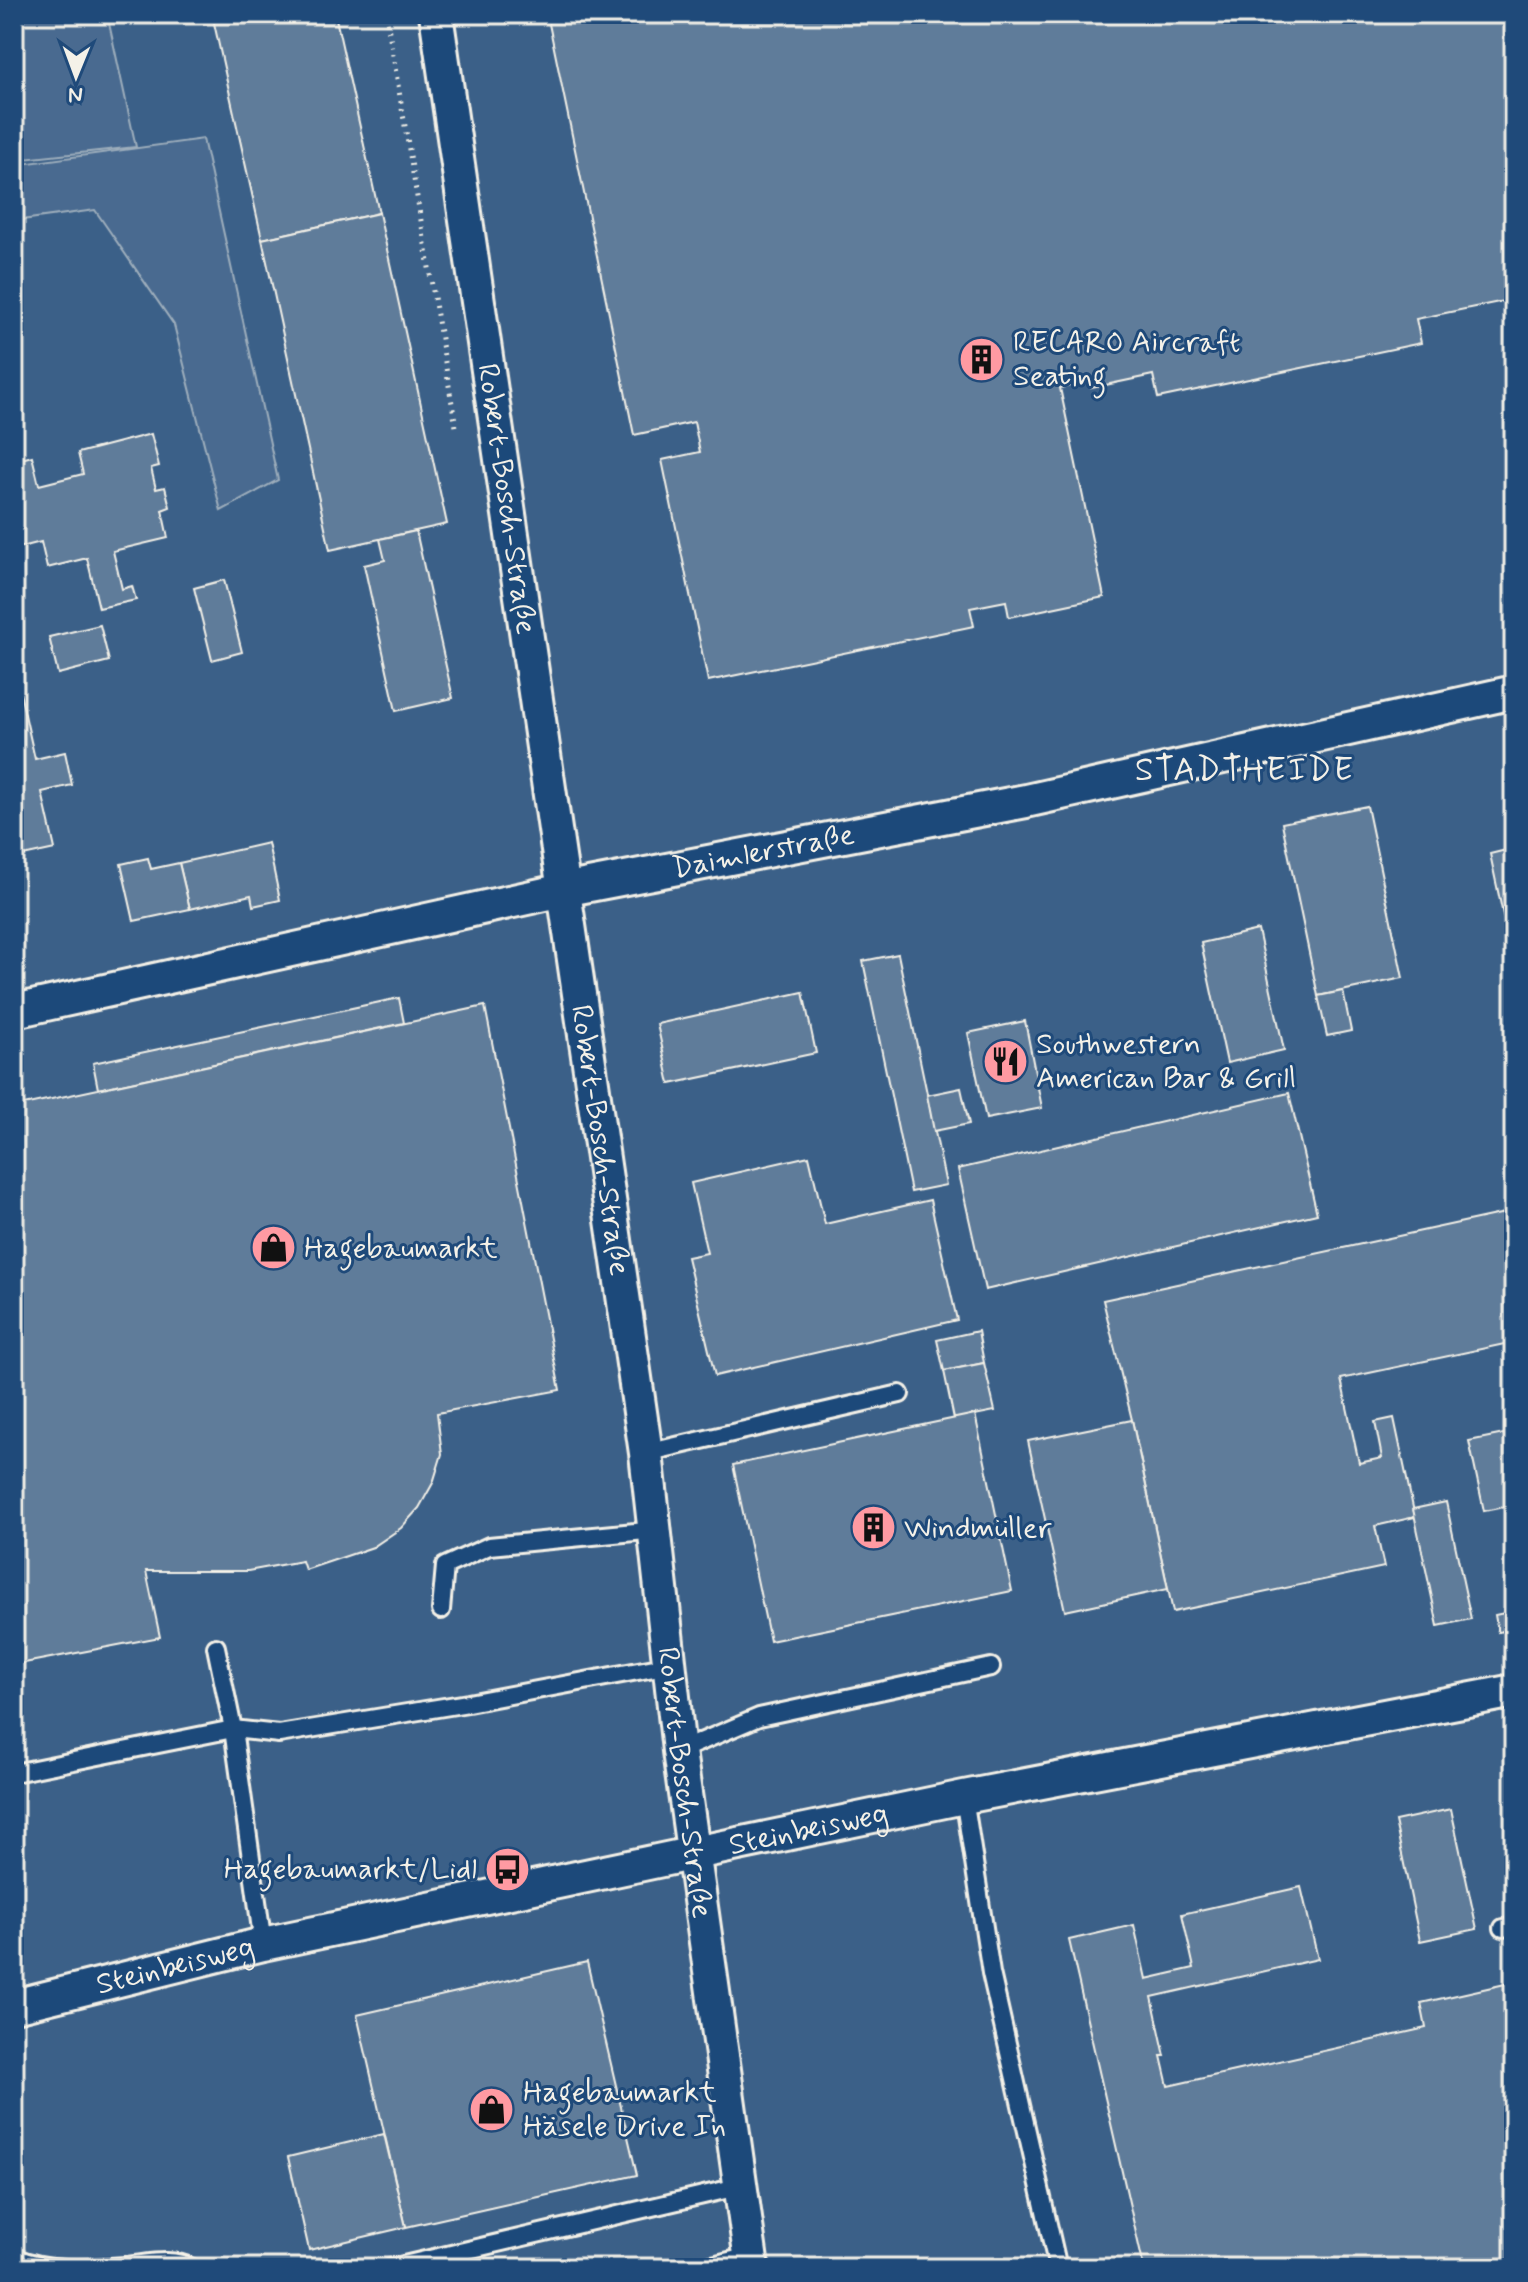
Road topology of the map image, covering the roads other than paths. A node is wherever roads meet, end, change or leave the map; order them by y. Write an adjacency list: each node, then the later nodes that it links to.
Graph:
1 (436, 14): 3 (street, Robert-Bosch-Straße)
2 (1514, 692): 3 (street, Daimlerstraße)
3 (563, 890): 4 (street, Daimlerstraße); 6 (street, Robert-Bosch-Straße)
4 (14, 1011)
5 (900, 1394): 6 (lane)
6 (646, 1453): 7 (street, Robert-Bosch-Straße)
7 (656, 1530): 8 (lane); 10 (street, Robert-Bosch-Straße)
8 (441, 1610)
9 (216, 1647): 13 (lane)
10 (670, 1665): 13 (lane); 14 (street, Robert-Bosch-Straße)
11 (991, 1667): 14 (lane)
12 (1514, 1691): 16 (street, Steinbeisweg)
13 (233, 1729): 15 (lane); 18 (lane)
14 (679, 1751): 17 (street, Robert-Bosch-Straße)
15 (14, 1773)
16 (964, 1797): 17 (street, Steinbeisweg); 26 (lane)
17 (695, 1853): 18 (street, Steinbeisweg); 20 (street, Robert-Bosch-Straße)
18 (263, 1944): 19 (street, Steinbeisweg)
19 (14, 2006)
20 (742, 2186): 22 (street, Robert-Bosch-Straße); 24 (lane)
21 (14, 2257): 23 (lane)
22 (751, 2262): 25 (lane)
23 (192, 2268)
24 (391, 2268)
25 (700, 2268)
26 (1058, 2268)

